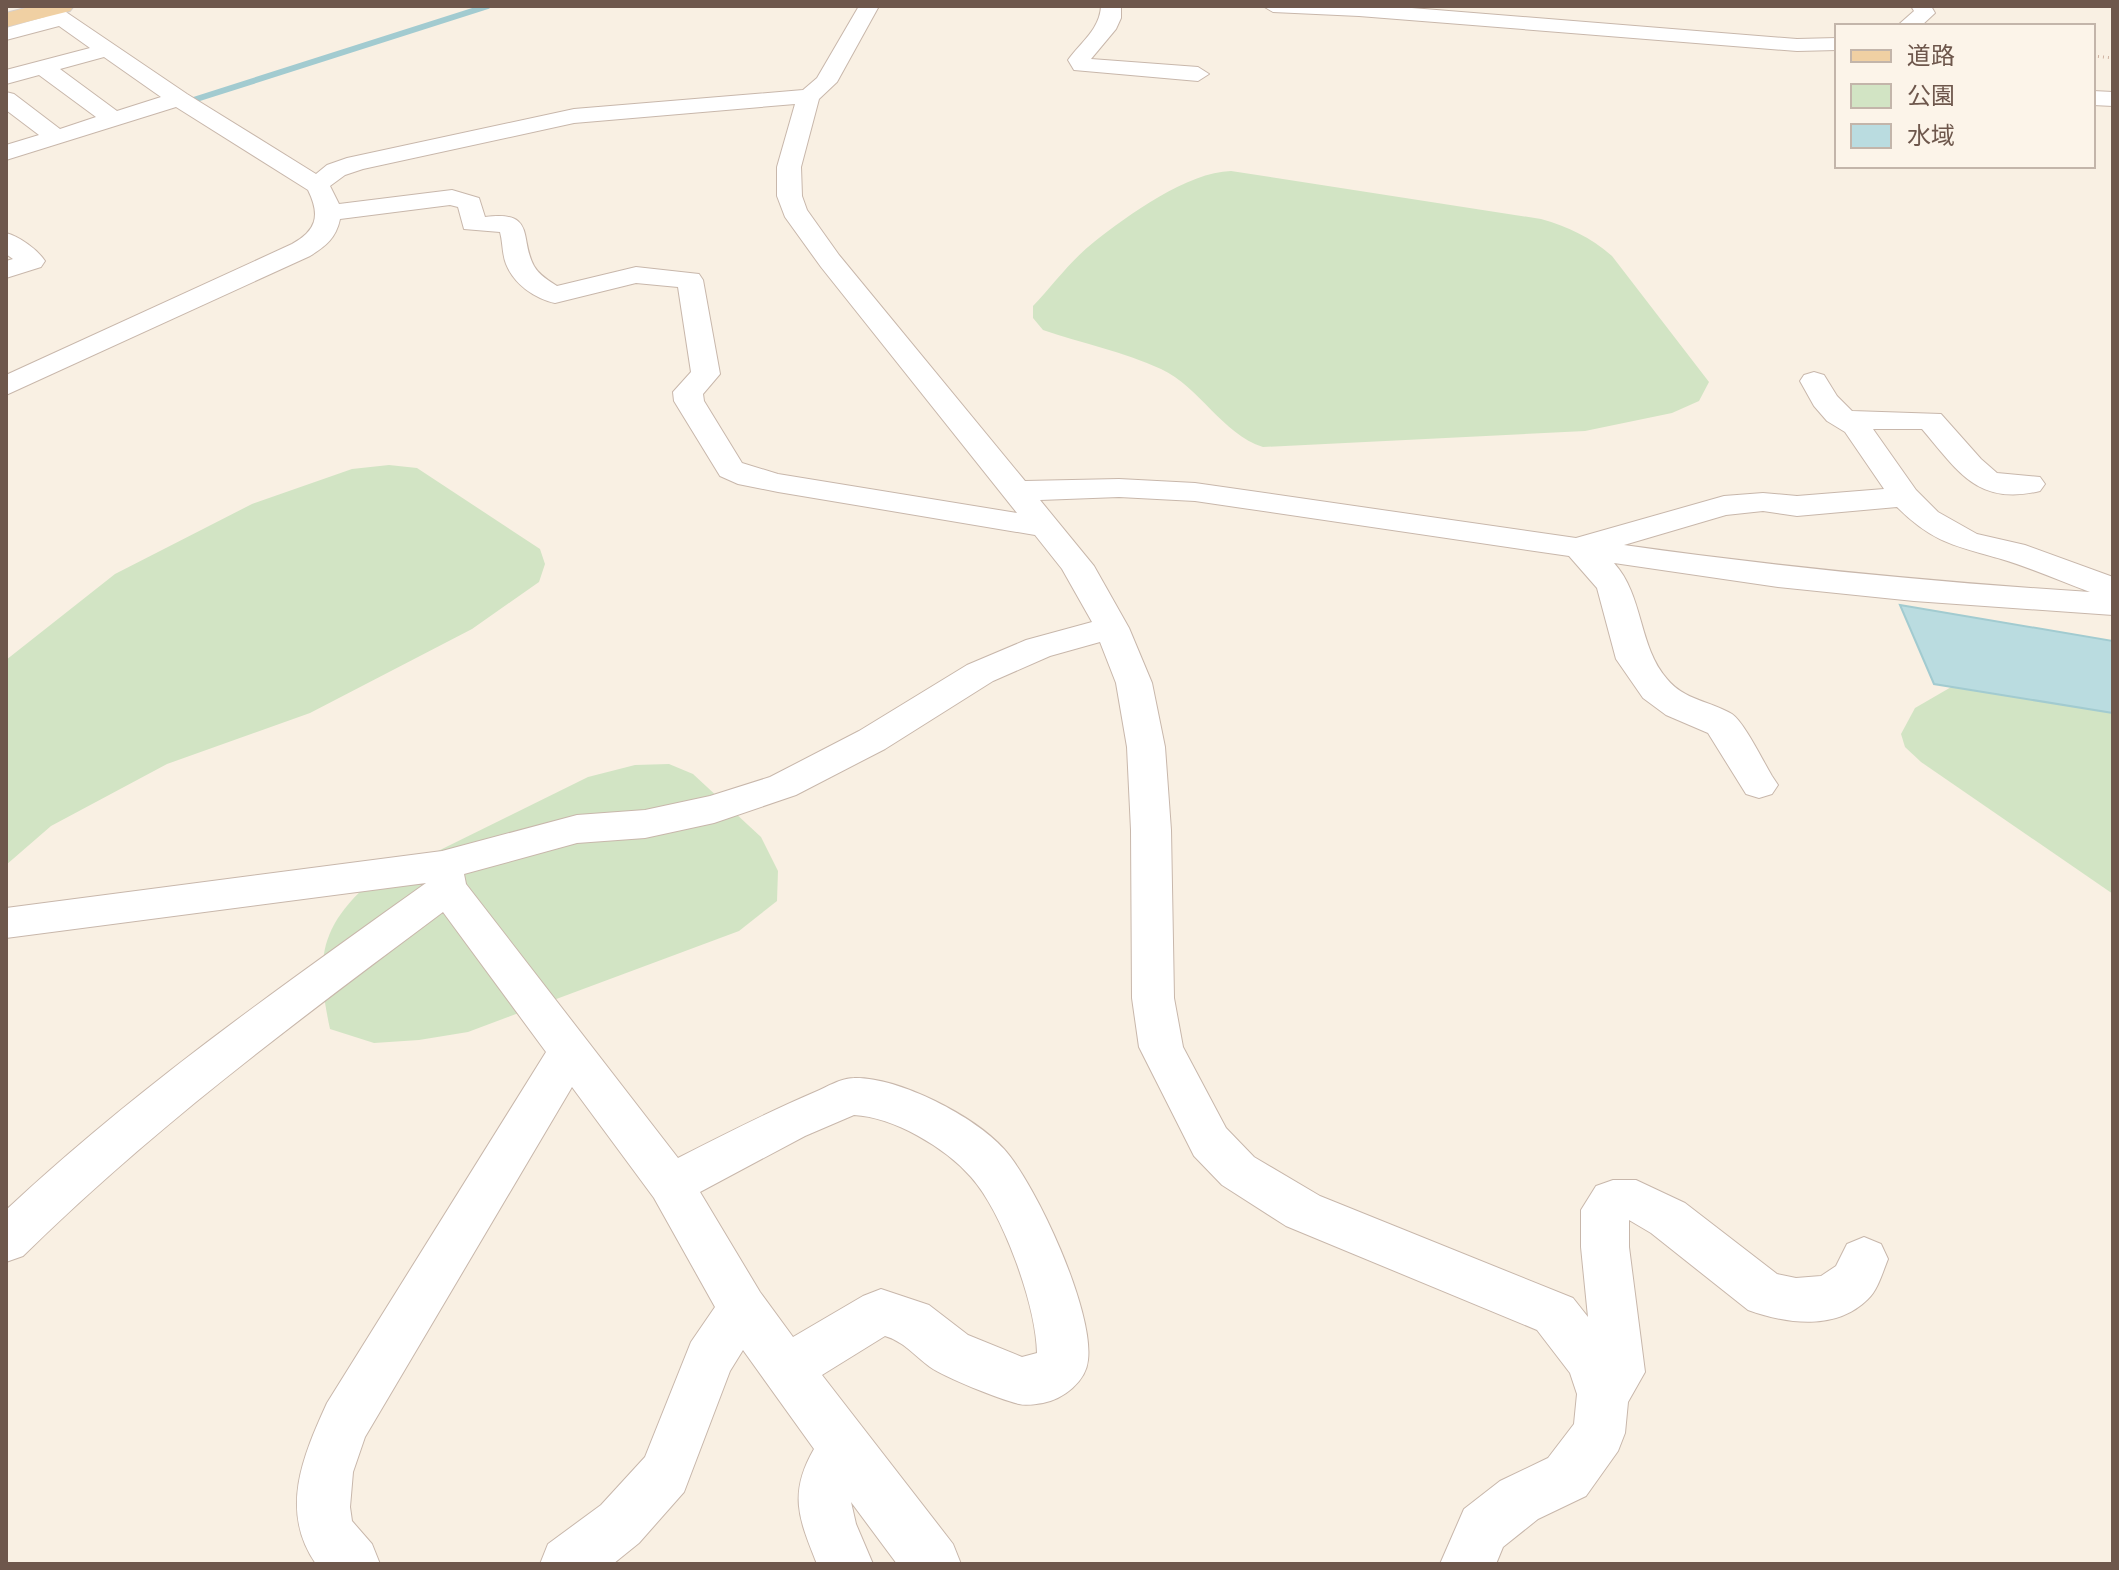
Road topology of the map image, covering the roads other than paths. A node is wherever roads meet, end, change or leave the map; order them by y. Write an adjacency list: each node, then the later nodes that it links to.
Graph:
1 (869, 6): 16 (street)
2 (1111, 6): 14 (street)
3 (1273, 6): 10 (street)
4 (1921, 6): 7 (street)
5 (54, 10): 6 (main road); 8 (street); 11 (street)
6 (6, 20)
7 (1910, 24)
8 (6, 34)
9 (1835, 44): 10 (street)
10 (1797, 45): 12 (street)
11 (107, 50): 13 (street); 18 (street)
12 (1835, 52)
13 (43, 67): 15 (street); 19 (street)
14 (1198, 74)
15 (6, 77)
16 (809, 96): 22 (street); 30 (street)
17 (6, 99): 20 (street)
18 (179, 99): 19 (street); 22 (street)
19 (113, 119): 20 (street)
20 (56, 137): 21 (street)
21 (6, 153)
22 (317, 185): 23 (street)
23 (327, 213): 27 (street); 32 (street)
24 (6, 241): 25 (street)
25 (6, 270)
26 (1814, 381): 28 (street)
27 (6, 386)
28 (1846, 420): 29 (street); 31 (street)
29 (2029, 484)
30 (1016, 491): 32 (street); 33 (street)
31 (1905, 497): 33 (street); 34 (street)
32 (1045, 527): 36 (street)
33 (1578, 547): 35 (street); 37 (street)
34 (2113, 589)
35 (2113, 604)
36 (1112, 628): 38 (street); 46 (street)
37 (1759, 785)
38 (444, 877): 39 (street); 40 (street); 42 (street)
39 (6, 923)
40 (569, 1053): 41 (street); 48 (street)
41 (671, 1184): 44 (street); 45 (street)
42 (6, 1241)
43 (1864, 1259): 46 (street)
44 (742, 1308): 45 (street); 49 (street)
45 (788, 1367): 47 (street)
46 (1603, 1394): 52 (street)
47 (845, 1447): 50 (street); 51 (street)
48 (352, 1564)
49 (568, 1564)
50 (845, 1564)
51 (933, 1564)
52 (1468, 1564)

